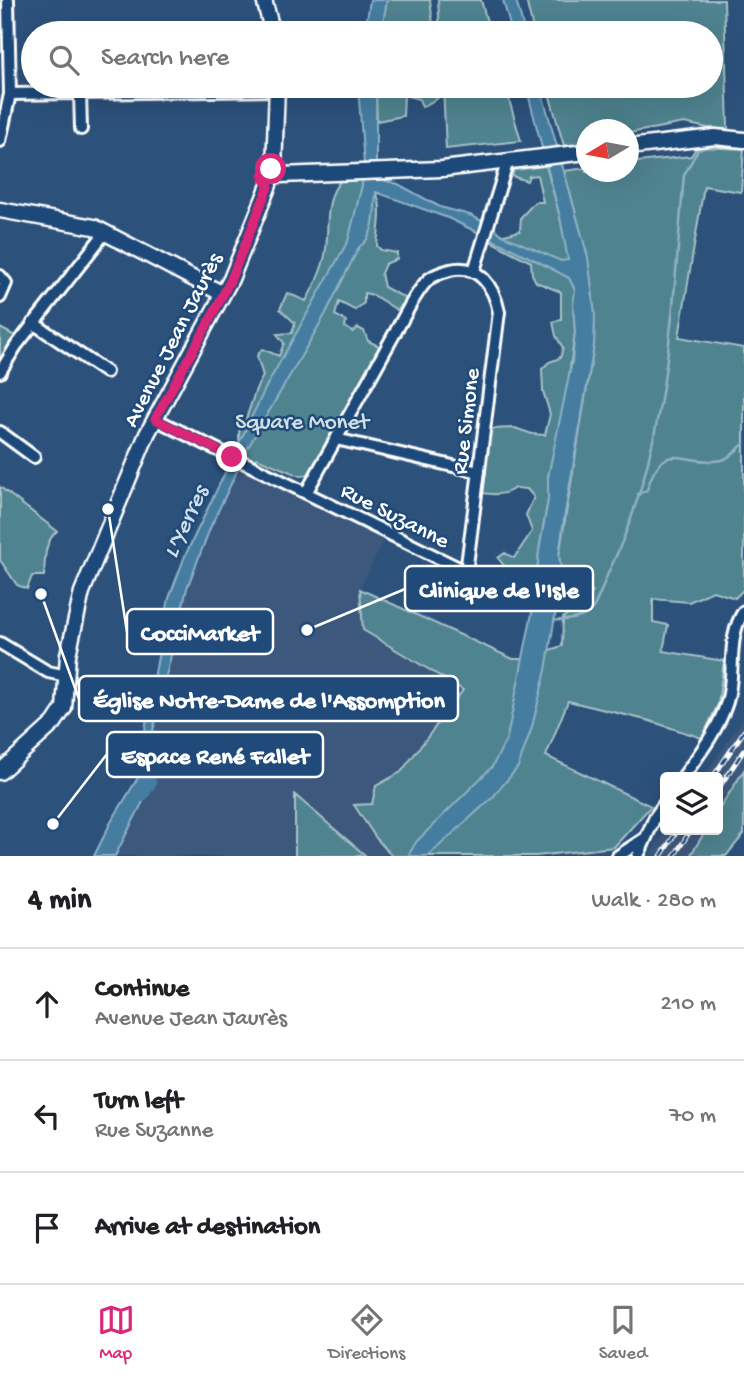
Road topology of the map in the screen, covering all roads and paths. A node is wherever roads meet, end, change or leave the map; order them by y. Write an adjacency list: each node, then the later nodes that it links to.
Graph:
1 (8, 0): 4 (street)
2 (264, 0): 3 (street)
3 (270, 21)
4 (10, 94): 5 (street); 10 (street)
5 (21, 94)
6 (80, 98): 8 (street)
7 (278, 98): 14 (street)
8 (81, 129)
9 (744, 140): 11 (street)
10 (0, 141)
11 (639, 146)
12 (576, 153): 13 (street)
13 (507, 163): 14 (street); 17 (street)
14 (277, 172): 19 (street, Avenue Jean Jaurès)
15 (0, 210): 16 (street)
16 (104, 233): 19 (street); 21 (street)
17 (474, 271): 26 (street); 28 (street, Rue Simone)
18 (0, 276): 20 (street)
19 (223, 294): 24 (street, Avenue Jean Jaurès)
20 (0, 297)
21 (33, 323): 22 (street); 23 (street)
22 (0, 372)
23 (106, 372)
24 (155, 419): 29 (street, Rue Suzanne); 34 (street, Avenue Jean Jaurès)
25 (0, 432): 27 (street)
26 (336, 439): 28 (street); 29 (street)
27 (34, 457)
28 (479, 472): 30 (street, Rue Simone)
29 (306, 493): 30 (street, Rue Suzanne)
30 (466, 573): 31 (street, Rue Suzanne)
31 (534, 600)
32 (744, 611): 36 (street)
33 (0, 643): 34 (street)
34 (67, 676): 35 (street, Avenue Jean Jaurès)
35 (0, 772)
36 (687, 772)
37 (660, 812): 38 (street)
38 (644, 839): 39 (street); 40 (street)
39 (618, 856)
40 (638, 856)

